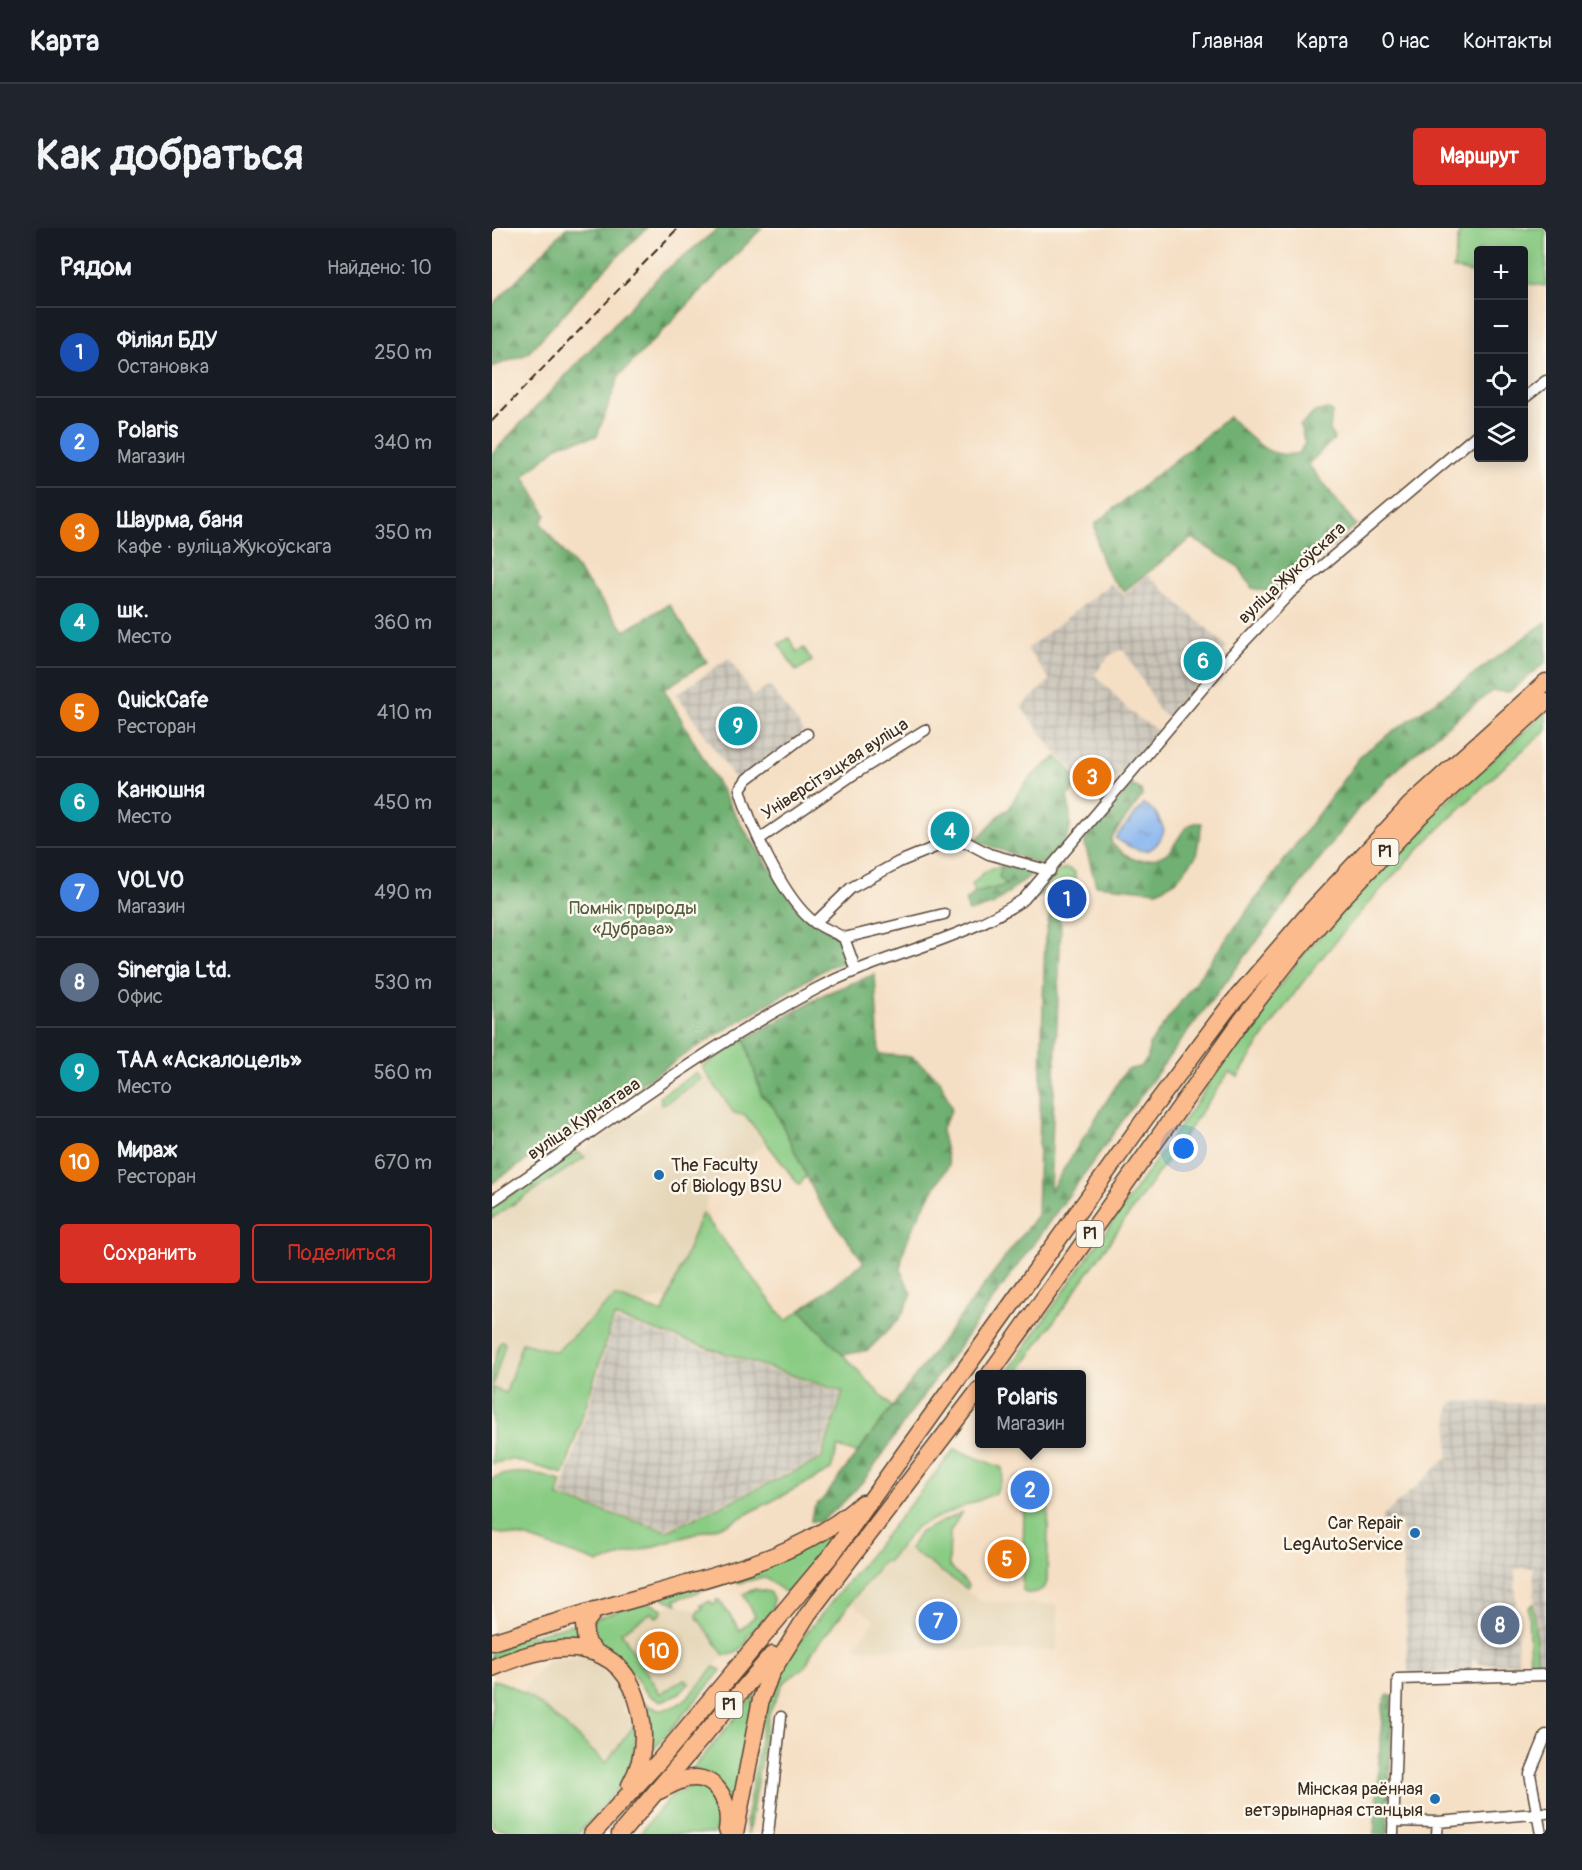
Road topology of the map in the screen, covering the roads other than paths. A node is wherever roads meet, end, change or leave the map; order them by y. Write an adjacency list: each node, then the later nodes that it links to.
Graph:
1 (1546, 381): 2 (street)
2 (1528, 395)
3 (1474, 438): 9 (street, вуліца Жукоўскага)
4 (1546, 682): 17 (highway, Р1)
5 (1546, 701): 15 (highway, Р1)
6 (925, 730): 8 (street, Універсітэцкая вуліца)
7 (807, 734): 8 (street, Універсітэцкая вуліца)
8 (761, 838): 11 (street)
9 (1050, 871): 11 (street); 13 (street, вуліца Жукоўскага)
10 (944, 914): 12 (street)
11 (815, 923): 12 (street)
12 (844, 938): 13 (street)
13 (856, 971): 14 (street, вуліца Курчатава)
14 (492, 1201)
15 (993, 1370)
16 (975, 1395): 19 (highway, Р1)
17 (881, 1486): 18 (highway); 27 (highway, Р1)
18 (595, 1610): 20 (highway); 21 (highway)
19 (808, 1614): 26 (highway, Р1); 34 (highway)
20 (492, 1642)
21 (595, 1652): 22 (highway); 27 (highway)
22 (492, 1668)
23 (1546, 1675): 29 (street)
24 (781, 1717): 35 (street)
25 (1546, 1735): 28 (street)
26 (650, 1796): 32 (highway, Р1); 33 (highway)
27 (620, 1804): 31 (highway, Р1)
28 (1542, 1814): 30 (street); 38 (street)
29 (1393, 1821): 30 (street); 36 (street)
30 (1438, 1822): 37 (street)
31 (592, 1834)
32 (620, 1834)
33 (726, 1834)
34 (735, 1834)
35 (768, 1834)
36 (1393, 1834)
37 (1437, 1834)
38 (1541, 1834)

